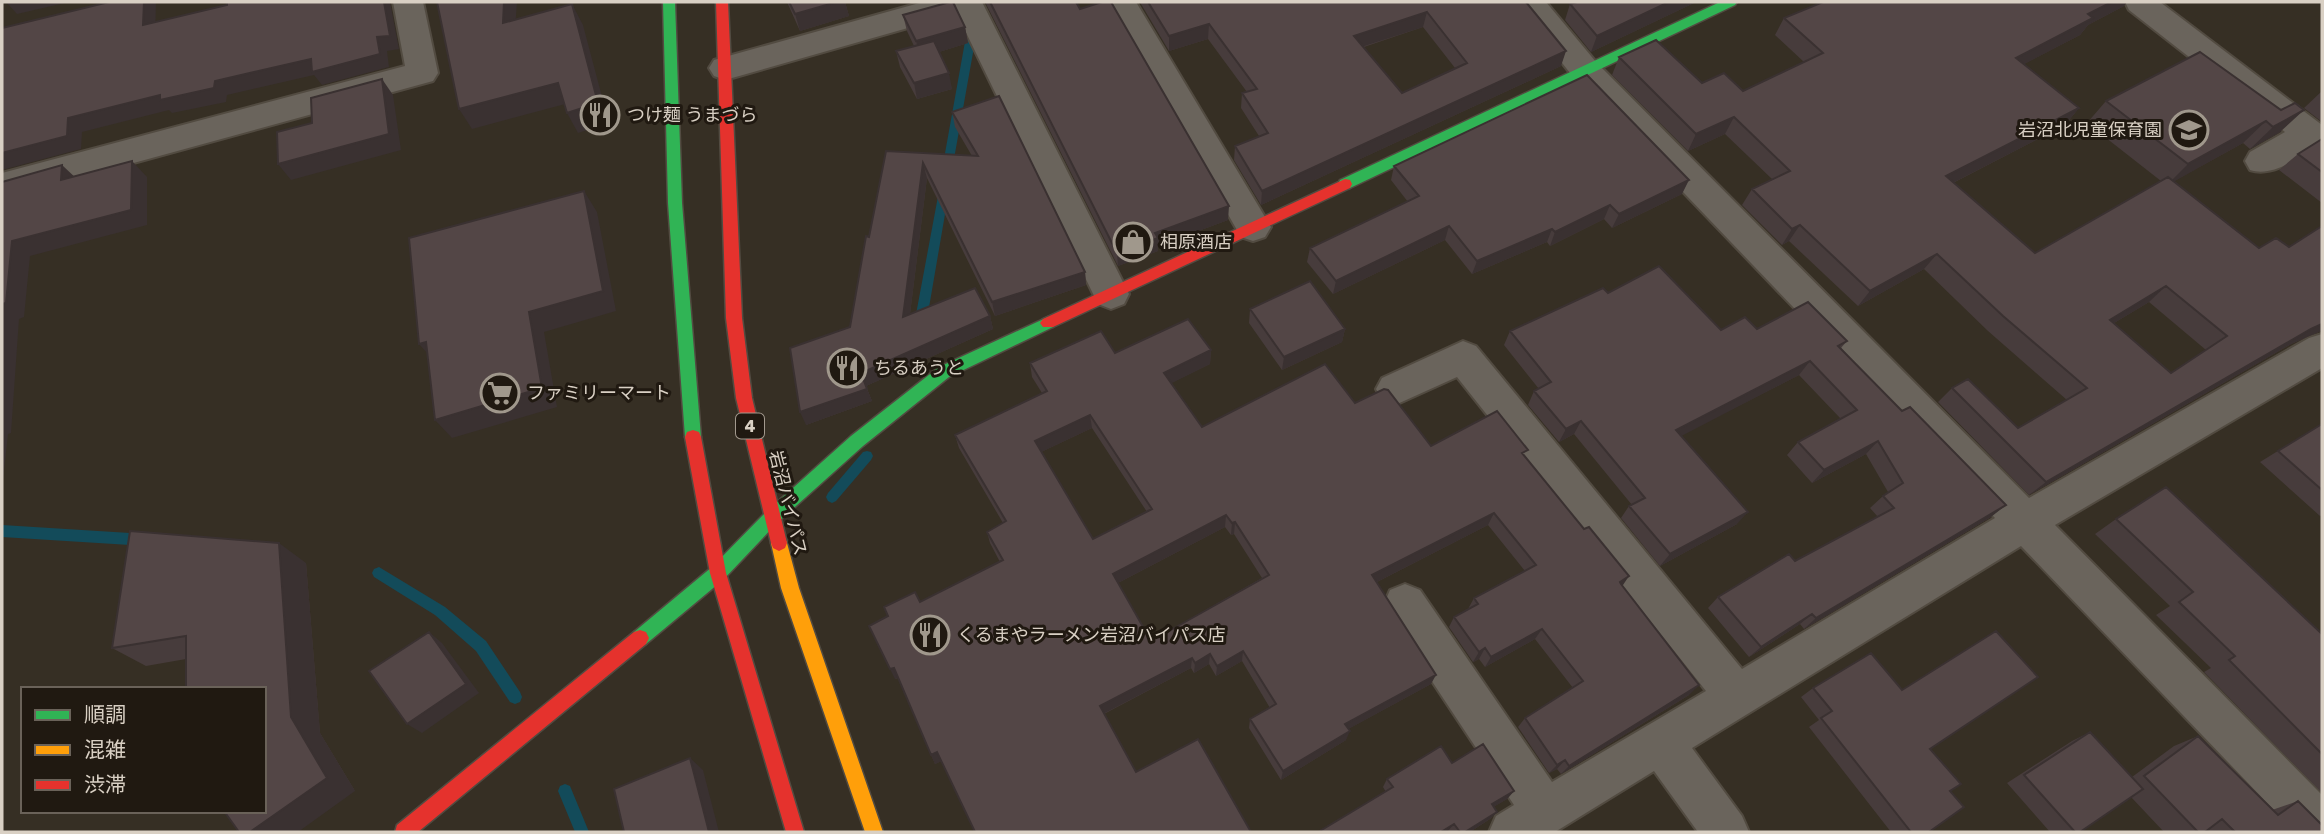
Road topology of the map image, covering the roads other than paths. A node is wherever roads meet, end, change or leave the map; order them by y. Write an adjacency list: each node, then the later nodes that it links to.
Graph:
1 (408, 2): 12 (street)
2 (669, 2): 19 (main road)
3 (722, 2): 9 (main road, 岩沼バイパス / 4)
4 (965, 2): 9 (street); 14 (street)
5 (1121, 2): 13 (street)
6 (1529, 2): 10 (street)
7 (1731, 2): 10 (main road)
8 (2140, 2): 11 (street)
9 (724, 68): 17 (main road, 岩沼バイパス / 4)
10 (1586, 69): 13 (main road); 18 (street)
11 (2262, 161)
12 (2, 186)
13 (1253, 227): 14 (main road)
14 (1111, 293): 17 (main road)
15 (2322, 349): 18 (street)
16 (1395, 388): 21 (street)
17 (771, 518): 19 (main road); 27 (main road, 岩沼バイパス / 4)
18 (2024, 522): 21 (street); 24 (street)
19 (718, 573): 25 (main road); 26 (main road)
20 (1405, 604): 23 (street)
21 (1738, 696): 22 (street)
22 (1661, 743): 23 (street); 28 (street)
23 (1529, 822)
24 (2322, 827)
25 (404, 832)
26 (794, 832)
27 (874, 832)
28 (1726, 832)

